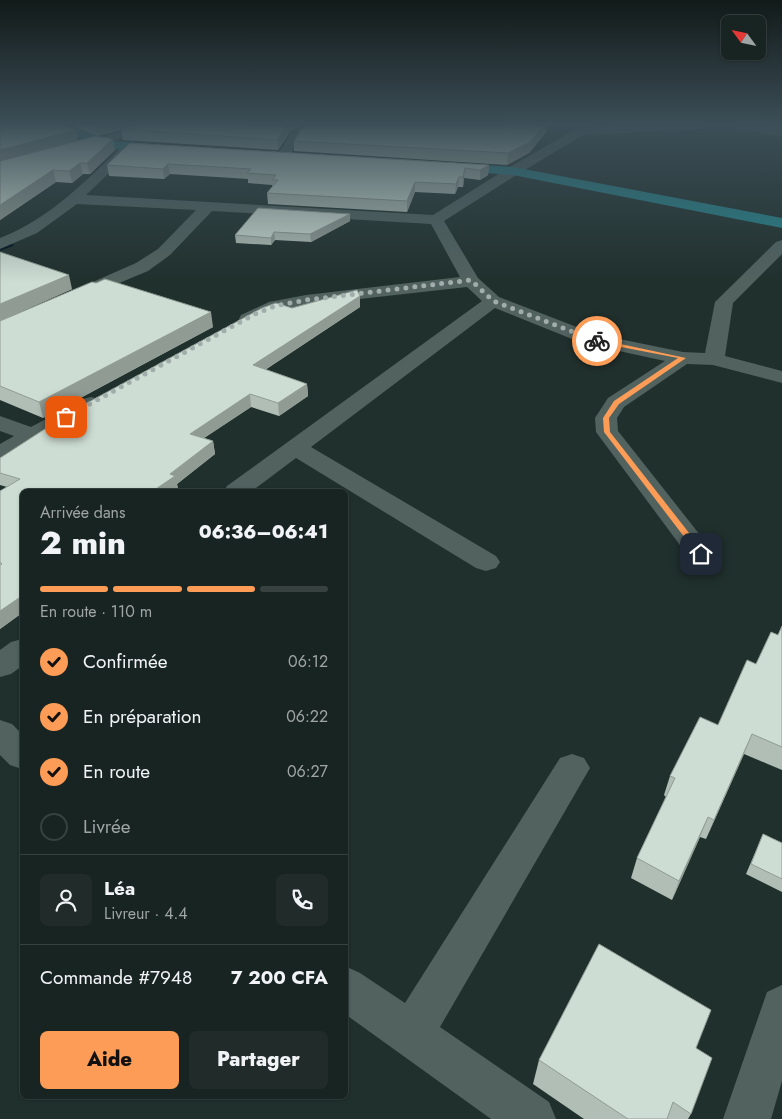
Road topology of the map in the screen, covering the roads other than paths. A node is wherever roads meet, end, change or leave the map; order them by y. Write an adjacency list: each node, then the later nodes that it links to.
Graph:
1 (97, 177): 4 (street)
2 (502, 177): 6 (street)
3 (544, 177): 7 (main road)
4 (74, 199): 5 (street); 8 (street)
5 (208, 206): 6 (street); 12 (street)
6 (436, 220): 10 (street)
7 (782, 223)
8 (0, 244)
9 (782, 246): 15 (street)
10 (471, 280): 11 (street); 13 (street)
11 (493, 301): 14 (street); 20 (street)
12 (62, 302)
13 (229, 329)
14 (683, 358): 15 (street); 23 (street)
15 (714, 360): 16 (street)
16 (782, 377)
17 (109, 394): 19 (street)
18 (0, 423): 19 (street)
19 (32, 435): 21 (street)
20 (296, 447): 22 (street); 24 (street)
21 (0, 453)
22 (239, 489)
23 (701, 554)
24 (486, 562)
25 (20, 651): 26 (street)
26 (0, 666)
27 (0, 733): 28 (street)
28 (20, 753)
29 (572, 768): 32 (street)
30 (348, 990): 32 (street)
31 (782, 1007): 34 (street)
32 (411, 1034): 33 (street)
33 (532, 1119)
34 (747, 1119)

